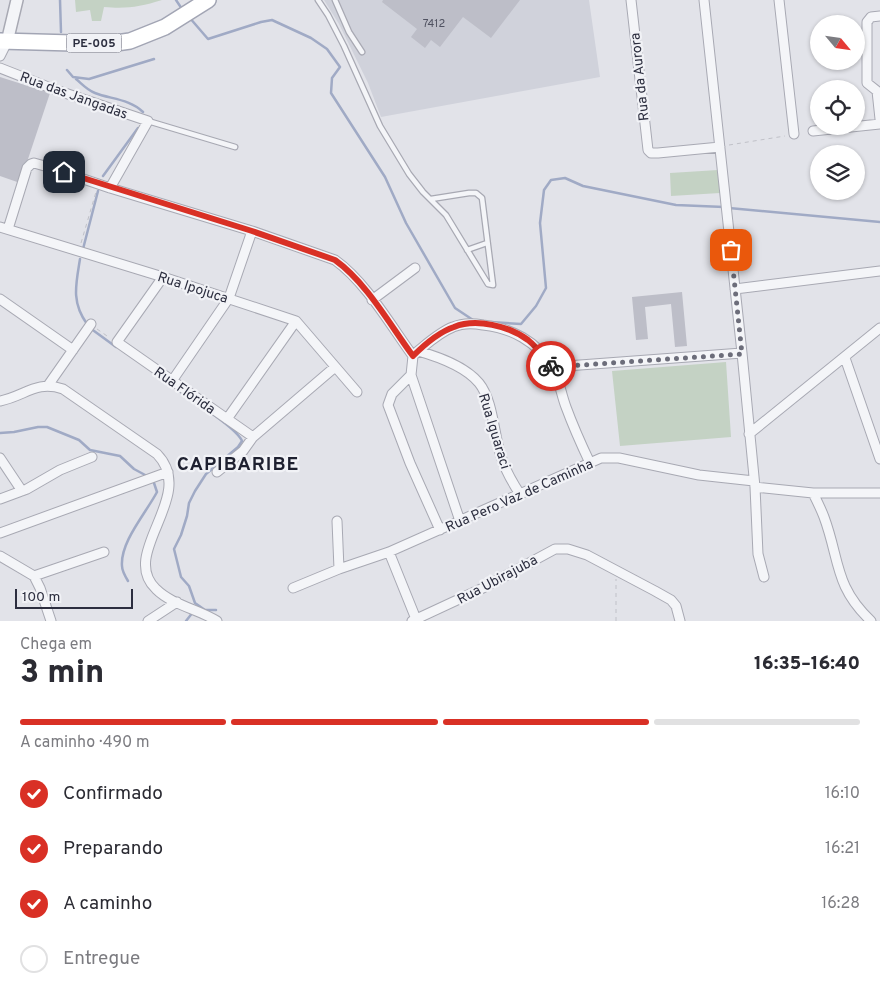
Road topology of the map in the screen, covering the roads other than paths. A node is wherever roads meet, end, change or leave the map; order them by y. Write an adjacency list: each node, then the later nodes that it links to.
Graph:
1 (17, 0): 9 (street)
2 (208, 0): 9 (main road, PE-005)
3 (318, 0): 21 (lane)
4 (335, 0): 10 (lane)
5 (632, 0): 18 (street, Rua da Aurora)
6 (704, 0): 18 (street)
7 (779, 0): 17 (street)
8 (880, 16): 13 (street)
9 (3, 42): 11 (street)
10 (362, 52)
11 (0, 56)
12 (0, 68): 14 (street, Rua das Jangadas)
13 (880, 119)
14 (148, 121): 19 (lane); 20 (street)
15 (880, 124): 16 (street)
16 (865, 126)
17 (794, 134)
18 (720, 147): 29 (street)
19 (236, 148)
20 (110, 188): 22 (street); 23 (street)
21 (431, 199): 24 (lane); 25 (lane)
22 (4, 228): 28 (street, Rua Ipojuca)
23 (252, 231): 30 (street); 32 (street)
24 (487, 243): 25 (lane); 25 (lane)
25 (467, 250)
26 (415, 268): 32 (street)
27 (880, 272): 29 (street)
28 (163, 277): 30 (street, Rua Ipojuca); 43 (street, Rua Flórida)
29 (735, 289): 38 (street)
30 (229, 298): 33 (street, Rua Ipojuca); 43 (street)
31 (0, 299): 36 (street)
32 (372, 300): 37 (street)
33 (296, 321): 40 (street); 47 (street)
34 (88, 327): 36 (street)
35 (880, 328): 39 (street)
36 (73, 350): 44 (street)
37 (416, 354): 41 (street); 42 (street); 60 (street, Rua Iguaraci)
38 (742, 354): 41 (street); 48 (street)
39 (845, 358): 48 (street); 52 (street)
40 (335, 367): 45 (street); 49 (street)
41 (553, 367): 53 (street)
42 (410, 375): 63 (street); 64 (street)
43 (172, 381): 47 (street, Rua Flórida)
44 (49, 384): 46 (street); 54 (street)
45 (357, 392)
46 (0, 401)
47 (227, 419): 49 (street, Rua Flórida)
48 (749, 434): 56 (street)
49 (253, 437): 55 (street)
50 (92, 457): 57 (street)
51 (0, 458): 57 (street)
52 (880, 459)
53 (590, 463): 56 (street, Rua Pero Vaz de Caminha); 60 (street, Rua Pero Vaz de Caminha)
54 (168, 472): 65 (street); 73 (street)
55 (217, 472)
56 (754, 484): 58 (street, Rua Pero Vaz de Caminha); 71 (street)
57 (22, 491): 61 (street)
58 (813, 493): 59 (street, Rua Pero Vaz de Caminha); 79 (street)
59 (880, 493)
60 (520, 494): 63 (street, Rua Pero Vaz de Caminha)
61 (0, 499)
62 (337, 520): 69 (street)
63 (460, 521): 64 (street, Rua Pero Vaz de Caminha)
64 (440, 530): 67 (street, Rua Pero Vaz de Caminha)
65 (0, 533)
66 (104, 552): 70 (street)
67 (389, 552): 69 (street, Rua Pero Vaz de Caminha); 74 (street)
68 (0, 556): 70 (street)
69 (339, 569): 72 (street, Rua Pero Vaz de Caminha)
70 (34, 576): 75 (street)
71 (764, 577)
72 (293, 588)
73 (177, 602): 76 (street); 77 (street)
74 (414, 620): 78 (street, Rua Ubirajuba)
75 (51, 621)
76 (148, 621)
77 (217, 621)
78 (680, 621)
79 (870, 621)

